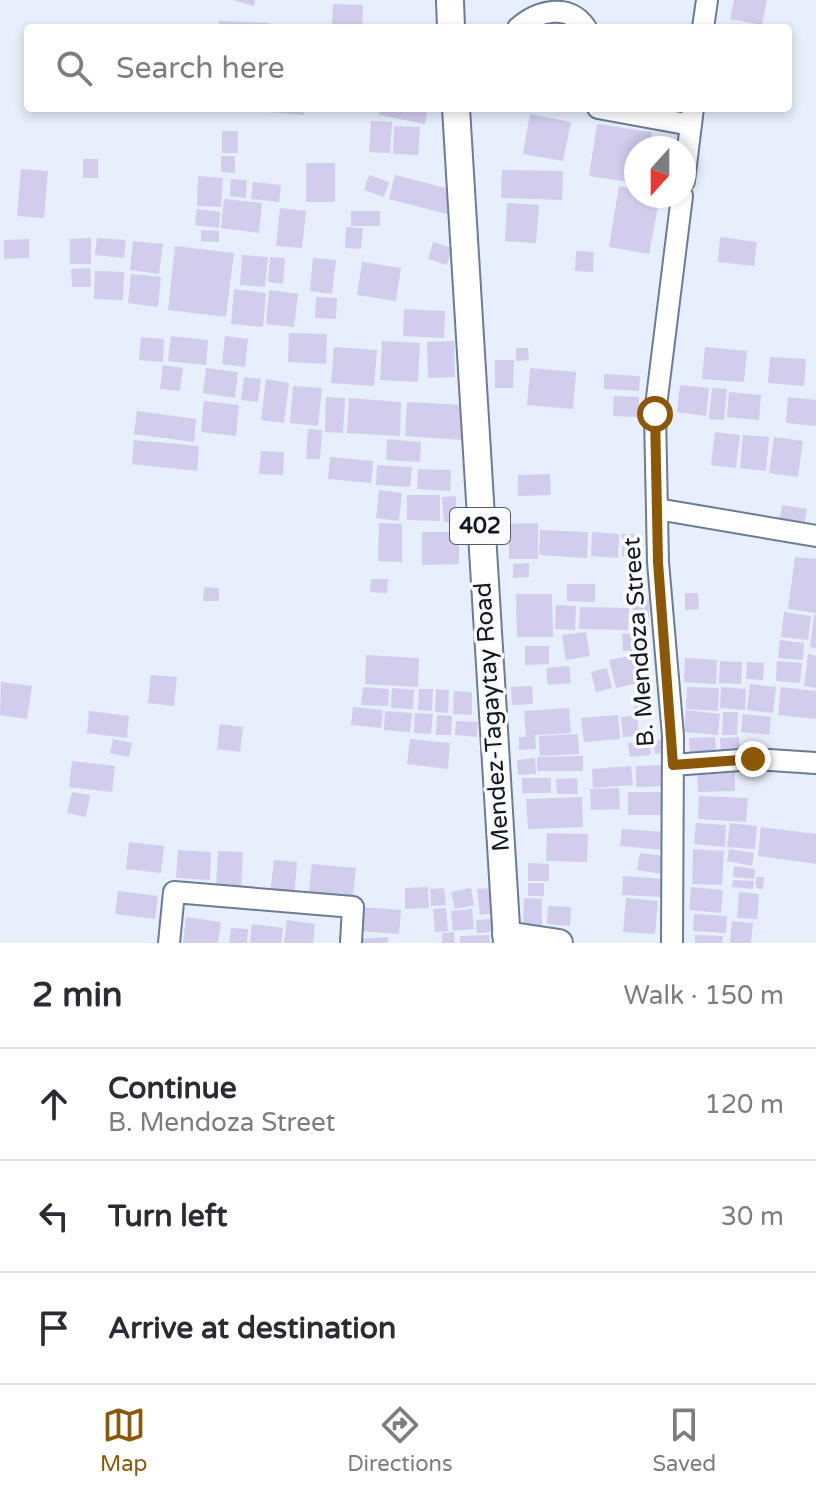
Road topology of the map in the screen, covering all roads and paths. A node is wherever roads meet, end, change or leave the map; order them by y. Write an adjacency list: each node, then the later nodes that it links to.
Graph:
1 (450, 0): 3 (main road)
2 (707, 0): 6 (street)
3 (451, 24)
4 (524, 24): 5 (street)
5 (583, 24)
6 (704, 24)
7 (456, 112): 16 (main road, Mendez-Tagaytay Road / 402)
8 (645, 112): 9 (street)
9 (692, 116): 10 (street)
10 (690, 136)
11 (681, 208): 12 (street, B. Mendoza Street)
12 (657, 509): 13 (street); 15 (street, B. Mendoza Street)
13 (816, 536)
14 (816, 763): 15 (street)
15 (673, 765): 20 (street, B. Mendoza Street)
16 (507, 939): 19 (main road)
17 (169, 943): 18 (street)
18 (351, 943)
19 (559, 943)
20 (672, 943)

